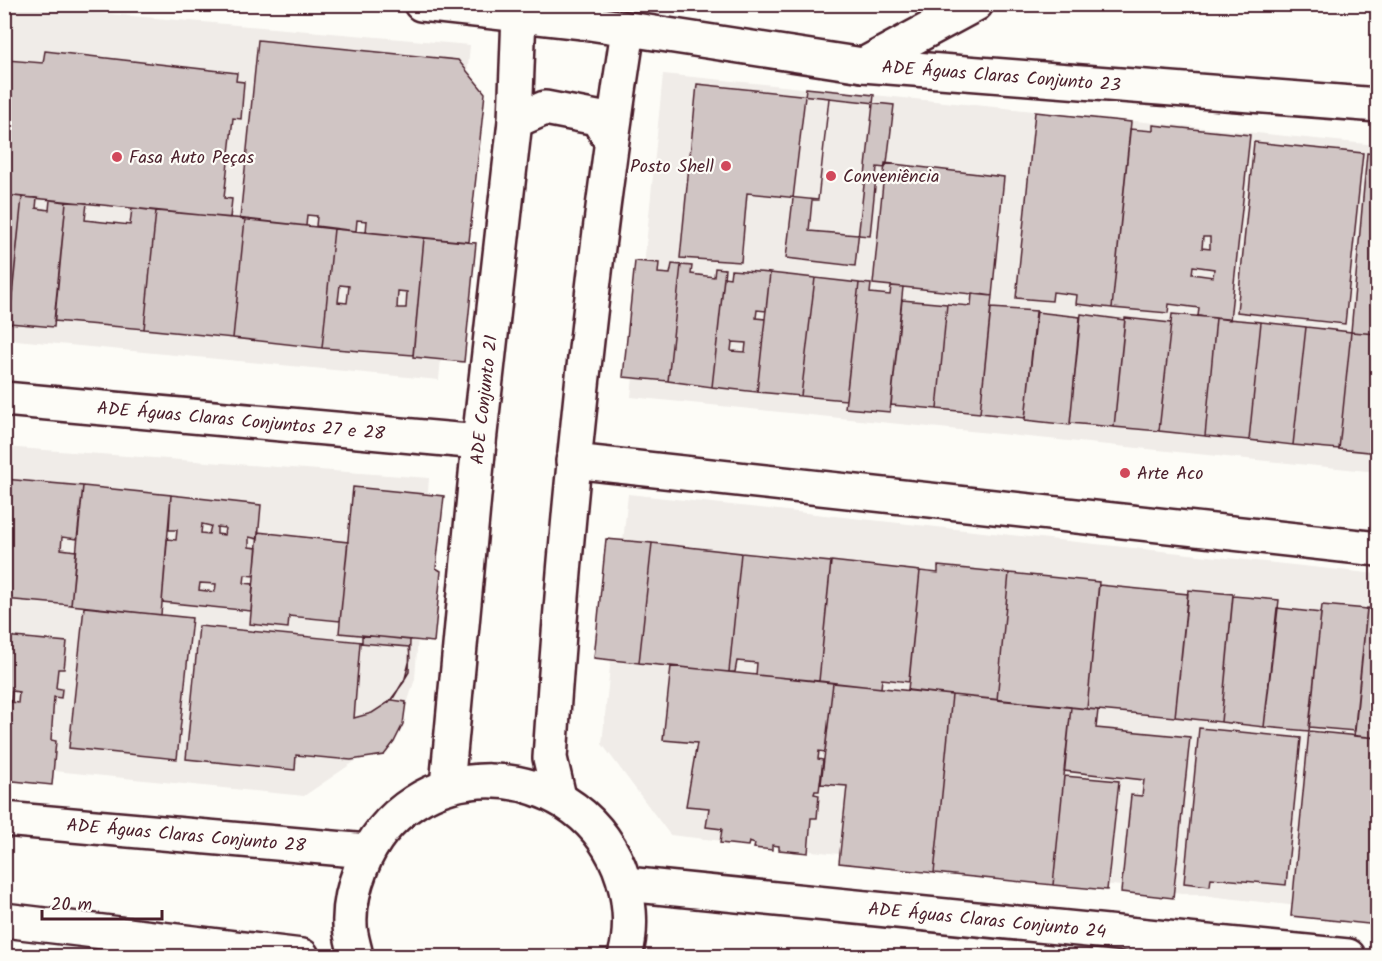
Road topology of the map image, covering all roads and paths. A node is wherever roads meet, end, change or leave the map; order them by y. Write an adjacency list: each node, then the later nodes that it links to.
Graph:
1 (421, 4): 4 (main road, ADE Águas Claras Conjunto 23)
2 (976, 4): 6 (main road)
3 (579, 13): 4 (main road, ADE Águas Claras Conjunto 23); 5 (main road, ADE Águas Claras Conjunto 23)
4 (519, 14): 8 (main road, ADE Conjunto 21)
5 (627, 30): 6 (main road, ADE Águas Claras Conjunto 23); 9 (main road)
6 (862, 65): 7 (main road, ADE Águas Claras Conjunto 23)
7 (1377, 105)
8 (515, 121): 9 (main road); 11 (main road, ADE Conjunto 21)
9 (610, 141): 12 (main road)
10 (4, 399): 11 (main road, ADE Águas Claras Conjuntos 27 e 28)
11 (480, 442): 14 (main road, ADE Conjunto 21)
12 (573, 461): 13 (main road); 15 (main road)
13 (1377, 549)
14 (447, 786): 15 (main road); 17 (main road)
15 (559, 797): 18 (main road)
16 (4, 819): 17 (main road, ADE Águas Claras Conjunto 28)
17 (368, 851): 21 (main road)
18 (626, 884): 22 (main road); 23 (main road, ADE Águas Claras Conjunto 24)
19 (4, 920): 20 (main road)
20 (302, 957)
21 (356, 957)
22 (625, 957)
23 (1348, 957)

